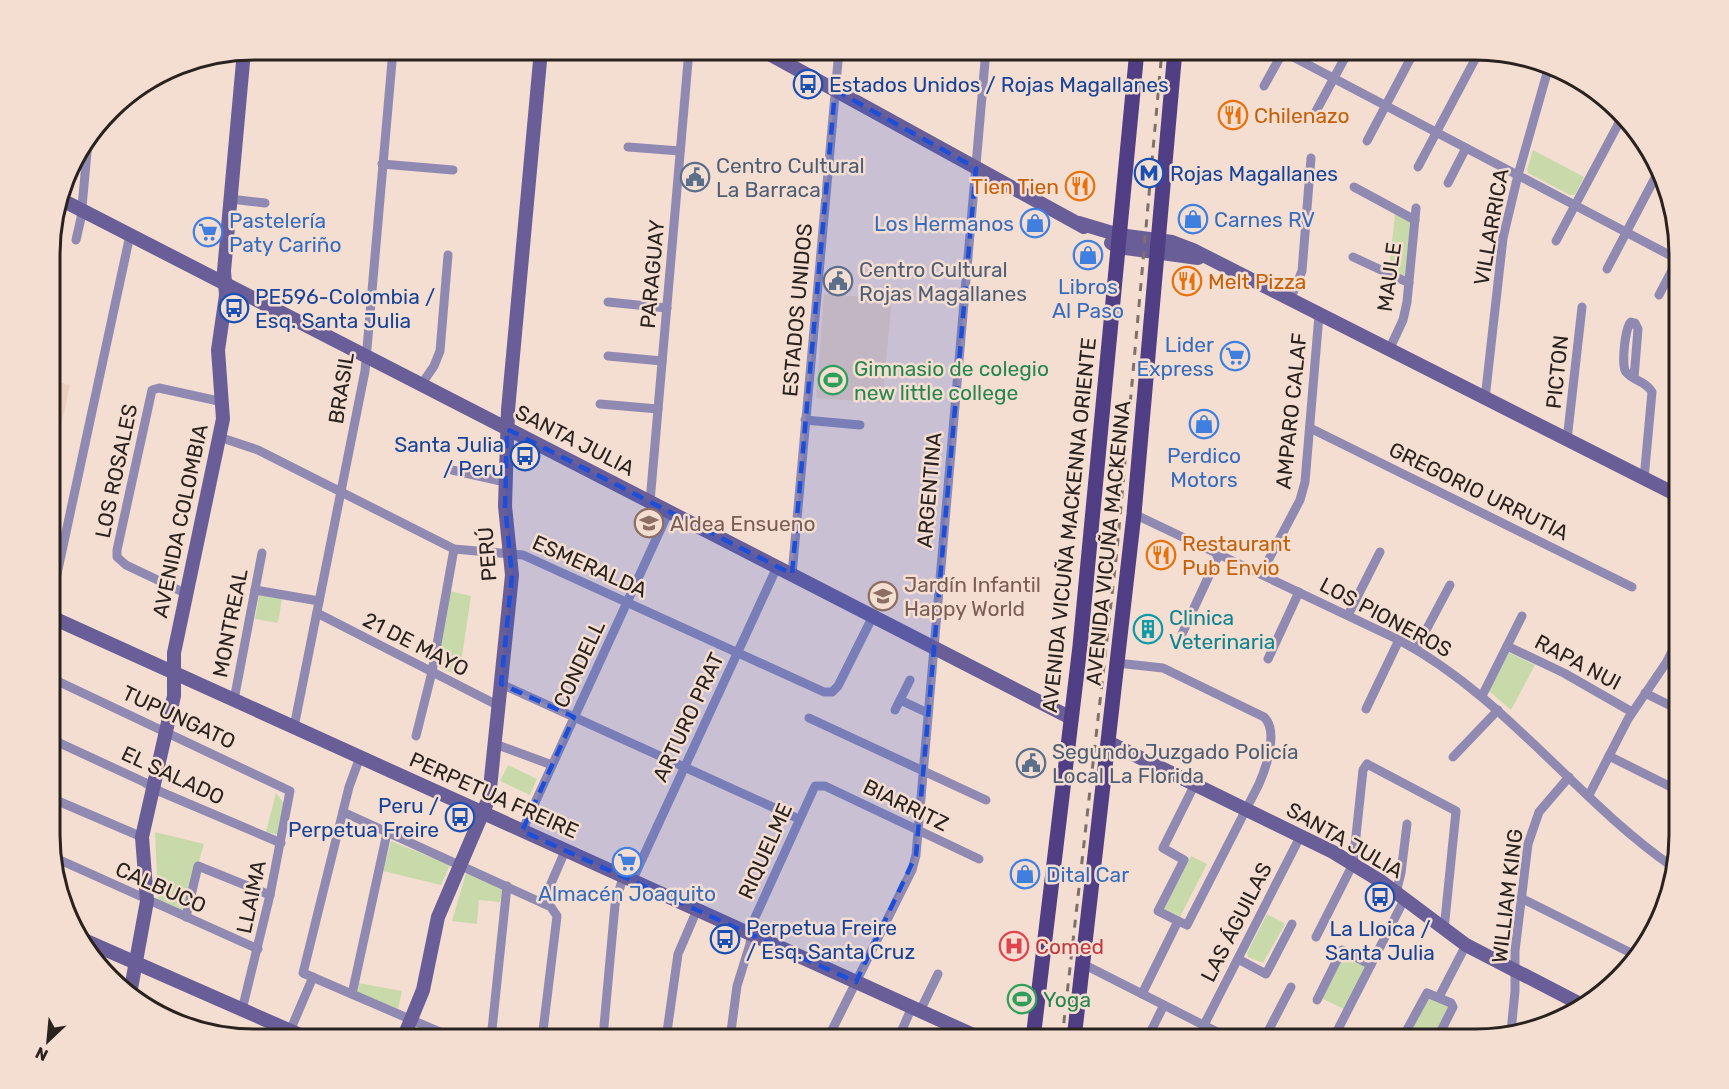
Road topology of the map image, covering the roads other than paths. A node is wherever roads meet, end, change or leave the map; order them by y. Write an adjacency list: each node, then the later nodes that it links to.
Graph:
1 (392, 60): 29 (street, BRASIL)
2 (540, 60): 76 (street, PERÚ)
3 (688, 60): 26 (street, PARAGUAY)
4 (780, 60): 18 (street)
5 (837, 60): 18 (street, ESTADOS UNIDOS)
6 (986, 60): 31 (street, ARGENTINA)
7 (1136, 60): 47 (main road, AVENIDA VICUÑA MACKENNA ORIENTE)
8 (1173, 60): 49 (main road, AVENIDA VICUÑA MACKENNA)
9 (1277, 60): 17 (street)
10 (1301, 60): 16 (street)
11 (1344, 60): 16 (street)
12 (1410, 60): 19 (street)
13 (1475, 60): 22 (street)
14 (243, 61): 37 (street, AVENIDA COLOMBIA)
15 (1547, 74): 33 (street, VILLARRICA)
16 (1334, 78): 19 (street); 20 (street)
17 (1264, 86)
18 (835, 90): 31 (street); 73 (street, ESTADOS UNIDOS)
19 (1386, 105): 22 (street); 23 (street)
20 (1314, 115)
21 (1619, 124): 40 (street)
22 (1436, 132): 25 (street); 30 (street)
23 (1367, 141)
24 (628, 147): 26 (street)
25 (1466, 148): 33 (street); 35 (street)
26 (680, 151): 61 (street, PARAGUAY)
27 (87, 156): 42 (street)
28 (1311, 158): 58 (street)
29 (382, 164): 32 (street); 64 (street, BRASIL)
30 (1418, 166)
31 (976, 168): 47 (street); 111 (street, ARGENTINA)
32 (453, 170)
33 (1518, 175): 40 (street); 69 (street, VILLARRICA)
34 (1654, 180): 44 (street)
35 (1448, 183)
36 (1353, 187): 43 (street)
37 (230, 199): 39 (street); 56 (street, AVENIDA COLOMBIA)
38 (67, 203): 42 (street, SANTA JULIA)
39 (265, 203)
40 (1576, 205): 44 (street); 48 (street)
41 (1416, 208): 43 (street, MAULE)
42 (82, 210): 45 (street, SANTA JULIA); 46 (street)
43 (1415, 220): 55 (street, MAULE)
44 (1626, 232): 50 (street); 53 (street)
45 (130, 235): 56 (street, SANTA JULIA); 92 (street)
46 (76, 240)
47 (1119, 241): 49 (street); 135 (main road, AVENIDA VICUÑA MACKENNA ORIENTE)
48 (1556, 242)
49 (1157, 246): 58 (street); 86 (main road, AVENIDA VICUÑA MACKENNA)
50 (1669, 253)
51 (448, 255): 68 (street)
52 (1353, 257): 55 (street)
53 (1607, 269)
54 (1669, 276): 57 (street)
55 (1409, 283): 63 (street, MAULE)
56 (225, 285): 64 (street, SANTA JULIA); 70 (street, AVENIDA COLOMBIA)
57 (1659, 295)
58 (1290, 300): 62 (street)
59 (609, 302): 61 (street)
60 (1582, 307): 78 (street, PICTON)
61 (667, 308): 66 (street, PARAGUAY)
62 (1319, 315): 63 (street); 75 (street, AMPARO CALAF)
63 (1389, 350): 69 (street)
64 (366, 356): 68 (street, SANTA JULIA); 83 (street, BRASIL)
65 (608, 356): 66 (street)
66 (662, 361): 72 (street, PARAGUAY)
67 (1634, 378): 67 (street); 80 (street)
68 (421, 385): 76 (street, SANTA JULIA)
69 (1485, 399): 78 (street)
70 (223, 402): 77 (street, AVENIDA COLOMBIA); 100 (street, LOS ROSALES)
71 (600, 404): 72 (street)
72 (658, 409): 84 (street, PARAGUAY)
73 (806, 420): 74 (street); 94 (street, ESTADOS UNIDOS)
74 (860, 425)
75 (1310, 428): 95 (street, AMPARO CALAF); 97 (street, GREGORIO URRUTIA)
76 (507, 429): 81 (street, PERÚ); 84 (street, SANTA JULIA)
77 (219, 437): 83 (street, ESMERALDA); 100 (street, AVENIDA COLOMBIA)
78 (1567, 440): 80 (street)
79 (452, 470): 81 (street)
80 (1644, 478): 82 (street)
81 (505, 482): 88 (street, PERÚ)
82 (1669, 491)
83 (341, 492): 87 (street, ESMERALDA); 101 (street, BRASIL)
84 (650, 501): 85 (street, SANTA JULIA)
85 (669, 511): 93 (street, SANTA JULIA); 102 (street, CONDELL)
86 (1134, 514): 91 (street, LOS PIONEROS); 116 (main road, AVENIDA VICUÑA MACKENNA)
87 (454, 549): 88 (street, ESMERALDA); 118 (street)
88 (510, 552): 102 (street, ESMERALDA); 121 (street, PERÚ)
89 (1380, 552): 104 (street)
90 (262, 553): 98 (street, MONTREAL)
91 (1218, 554): 95 (street, LOS PIONEROS); 108 (street)
92 (60, 560)
93 (777, 567): 94 (street, SANTA JULIA); 113 (street, ARTURO PRAT)
94 (792, 574): 105 (street, SANTA JULIA)
95 (1261, 574): 99 (street, LOS PIONEROS)
96 (1450, 585): 112 (street)
97 (1632, 587)
98 (255, 590): 101 (street); 124 (street, MONTREAL)
99 (1299, 592): 104 (street, LOS PIONEROS); 115 (street)
100 (187, 594): 117 (street, AVENIDA COLOMBIA)
101 (319, 602): 103 (street, BRASIL)
102 (627, 602): 113 (street, ESMERALDA); 133 (street, CONDELL)
103 (317, 613): 118 (street, 21 DE MAYO); 136 (street, BRASIL)
104 (1348, 615): 109 (street, LOS PIONEROS)
105 (873, 616): 111 (street, SANTA JULIA); 113 (street, ESMERALDA)
106 (1522, 616): 110 (street)
107 (60, 621): 117 (street, PERPETUA FREIRE)
108 (1182, 634)
109 (1400, 640): 112 (street, LOS PIONEROS); 128 (street)
110 (1507, 646): 123 (street); 131 (street, RAPA NUI)
111 (933, 647): 132 (street, ARGENTINA); 135 (street, SANTA JULIA)
112 (1416, 649): 123 (street, LOS PIONEROS)
113 (738, 652): 146 (street, ARTURO PRAT)
114 (1669, 657): 122 (street)
115 (1268, 659)
116 (1117, 663): 139 (main road, AVENIDA VICUÑA MACKENNA); 157 (street)
117 (174, 672): 124 (street, PERPETUA FREIRE); 137 (street, AVENIDA COLOMBIA)
118 (432, 672): 127 (street, 21 DE MAYO); 138 (street)
119 (910, 680): 125 (street)
120 (60, 682): 137 (street, TUPUNGATO)
121 (501, 684): 127 (street, PERÚ); 133 (street)
122 (1645, 693): 126 (street); 131 (street)
123 (1482, 696): 130 (street, LOS PIONEROS)
124 (234, 700): 136 (street, PERPETUA FREIRE)
125 (900, 700): 129 (street); 132 (street)
126 (1669, 705)
127 (499, 706): 141 (street, PERÚ)
128 (1366, 709)
129 (895, 710)
130 (1498, 710): 144 (street); 148 (street, LOS PIONEROS)
131 (1632, 711): 142 (street)
132 (928, 713): 147 (street, ARGENTINA)
133 (574, 717): 145 (street, CONDELL); 146 (street)
134 (809, 718): 147 (street)
135 (1071, 718): 225 (main road, AVENIDA VICUÑA MACKENNA ORIENTE)
136 (294, 727): 143 (street, PERPETUA FREIRE)
137 (166, 730): 152 (street, AVENIDA COLOMBIA); 153 (street, TUPUNGATO)
138 (416, 736)
139 (1108, 742): 149 (street, SANTA JULIA); 194 (main road, AVENIDA VICUÑA MACKENNA)
140 (60, 743): 152 (street, EL SALADO)
141 (495, 744): 145 (street); 159 (street, PERÚ)
142 (1609, 756): 151 (street); 154 (street)
143 (360, 757): 158 (street); 159 (street, PERPETUA FREIRE)
144 (1453, 757)
145 (552, 765): 163 (street, CONDELL)
146 (685, 767): 160 (street); 174 (street, ARTURO PRAT)
147 (924, 770): 155 (street); 162 (street, ARGENTINA)
148 (1569, 777): 154 (street, LOS PIONEROS); 178 (street, WILLIAM KING)
149 (1195, 784): 157 (street, SANTA JULIA); 183 (street)
150 (817, 785): 160 (street, RIQUELME); 162 (street, BIARRITZ)
151 (1669, 786)
152 (153, 787): 166 (street, AVENIDA COLOMBIA); 167 (street, EL SALADO)
153 (290, 791): 167 (street, LLAIMA)
154 (1589, 795): 171 (street, LOS PIONEROS)
155 (986, 800)
156 (60, 802): 166 (street)
157 (1246, 808): 165 (street, SANTA JULIA); 183 (street)
158 (344, 812): 164 (street); 198 (street)
159 (484, 814): 163 (street, PERPETUA FREIRE); 173 (street, PERÚ)
160 (799, 819): 186 (street, RIQUELME)
161 (1407, 824): 177 (street)
162 (918, 830): 169 (street, BIARRITZ); 199 (street, ARGENTINA)
163 (522, 831): 168 (street, PERPETUA FREIRE)
164 (387, 833): 173 (street); 203 (street)
165 (1301, 835): 172 (street, SANTA JULIA); 192 (street, LAS ÁGUILAS)
166 (142, 837): 179 (street, AVENIDA COLOMBIA)
167 (280, 843): 176 (street, LLAIMA)
168 (565, 851): 174 (street, PERPETUA FREIRE); 180 (street)
169 (979, 859)
170 (62, 861): 179 (street, CALBUCO)
171 (1667, 863)
172 (1353, 864): 177 (street, SANTA JULIA); 185 (street); 187 (street)
173 (461, 865): 175 (street); 210 (street, PERÚ)
174 (627, 879): 181 (street, PERPETUA FREIRE); 212 (street, ARTURO PRAT)
175 (507, 886): 180 (street); 218 (street)
176 (270, 895): 182 (street); 190 (street, LLAIMA)
177 (1400, 896): 185 (street, SANTA JULIA); 195 (street)
178 (1521, 898): 191 (street); 196 (street, WILLIAM KING)
179 (147, 901): 182 (street, CALBUCO); 193 (street, AVENIDA COLOMBIA)
180 (543, 902): 219 (street)
181 (697, 910): 186 (street, PERPETUA FREIRE); 220 (street)
182 (186, 917): 190 (street, CALBUCO)
183 (1178, 921): 202 (street)
184 (1292, 924): 192 (street)
185 (1444, 930): 188 (street, SANTA JULIA)
186 (750, 934): 199 (street, PERPETUA FREIRE); 221 (street, RIQUELME)
187 (1316, 937)
188 (1466, 945): 196 (street, SANTA JULIA); 204 (street)
189 (96, 947): 193 (street)
190 (258, 949): 209 (street, LLAIMA)
191 (1629, 952)
192 (1238, 959): 213 (street, LAS ÁGUILAS)
193 (135, 964): 200 (street, AVENIDA COLOMBIA); 209 (street)
194 (1083, 964): 202 (street); 226 (main road, AVENIDA VICUÑA MACKENNA)
195 (1371, 965): 205 (street); 229 (street)
196 (1515, 971): 206 (street, SANTA JULIA); 211 (street, WILLIAM KING)
197 (938, 974): 208 (street)
198 (308, 975): 203 (street); 215 (street)
199 (856, 982): 208 (street, PERPETUA FREIRE); 222 (street, ARGENTINA)
200 (132, 985)
201 (1291, 987): 228 (street)
202 (1142, 993): 207 (street)
203 (352, 994): 210 (street)
204 (1439, 997): 230 (street); 231 (street)
205 (1317, 1000)
206 (1575, 1001)
207 (1164, 1005): 213 (street); 227 (street)
208 (916, 1009): 223 (street); 224 (street, PERPETUA FREIRE)
209 (242, 1010): 214 (street)
210 (411, 1020): 216 (street, PERÚ); 217 (street)
211 (1511, 1025)
212 (604, 1026)
213 (1208, 1028)
214 (285, 1029)
215 (291, 1029)
216 (407, 1029)
217 (431, 1029)
218 (492, 1029)
219 (543, 1029)
220 (667, 1029)
221 (731, 1029)
222 (832, 1029)
223 (904, 1029)
224 (960, 1029)
225 (1034, 1029)
226 (1075, 1029)
227 (1152, 1029)
228 (1269, 1029)
229 (1338, 1029)
230 (1407, 1029)
231 (1442, 1029)

